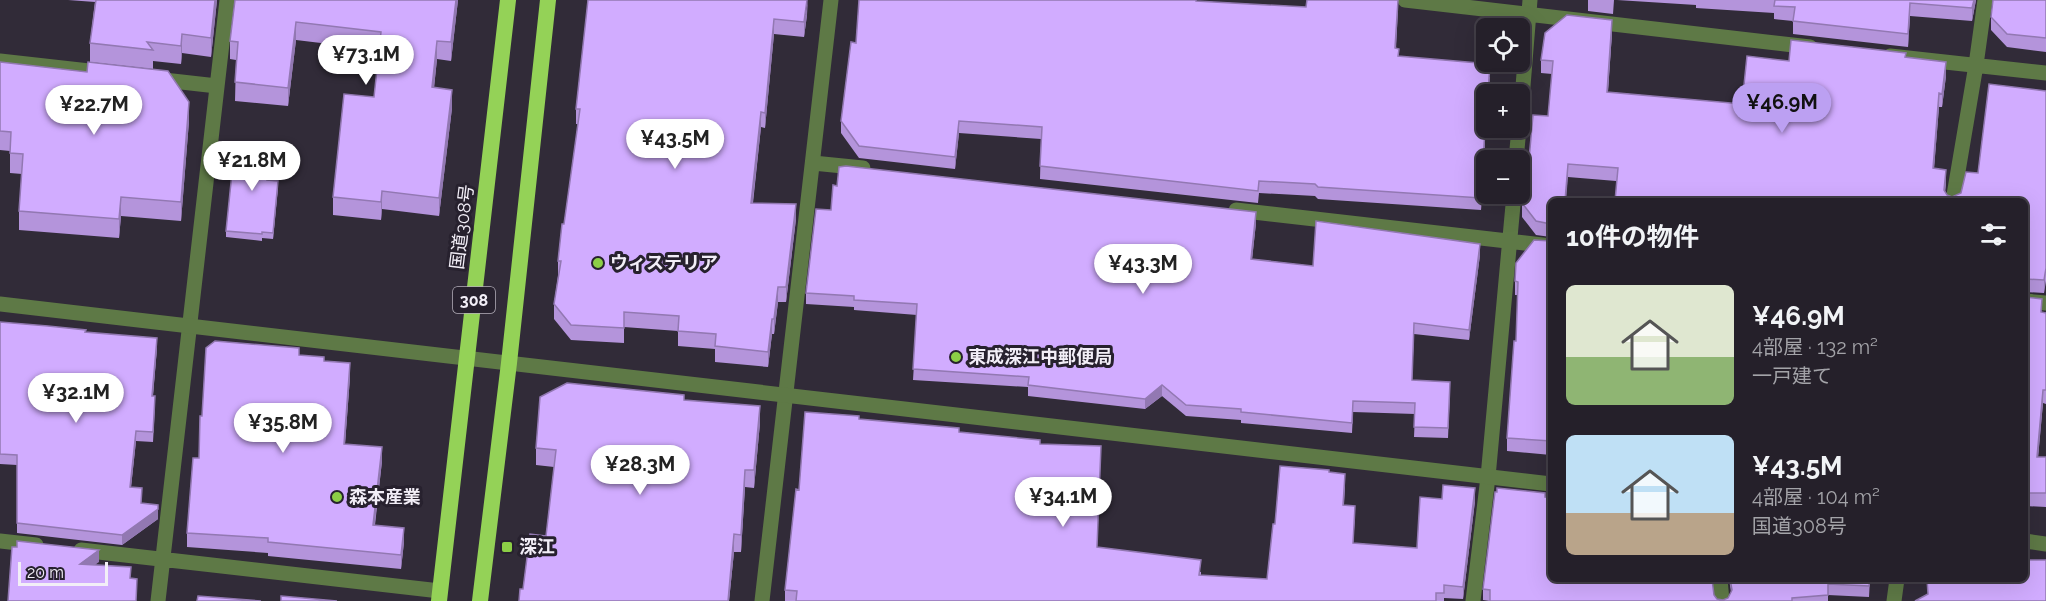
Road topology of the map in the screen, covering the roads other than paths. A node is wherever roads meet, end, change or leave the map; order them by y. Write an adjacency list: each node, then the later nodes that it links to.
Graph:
1 (227, 0): 14 (street)
2 (508, 0): 26 (highway, 国道308号 / 308)
3 (548, 0): 27 (highway, 308)
4 (831, 0): 15 (street)
5 (1405, 0): 7 (street)
6 (1985, 0): 11 (street)
7 (1529, 8): 8 (street); 13 (street)
8 (1823, 48)
9 (1870, 53): 11 (street)
10 (0, 61): 14 (street)
11 (1976, 65): 12 (street); 17 (street)
12 (2046, 73)
13 (1523, 84)
14 (217, 86): 25 (street)
15 (813, 163): 16 (street); 28 (street)
16 (875, 169)
17 (1954, 198)
18 (1513, 204): 20 (street)
19 (1216, 208): 20 (street)
20 (1510, 241): 21 (street); 29 (street)
21 (1548, 246)
22 (2028, 301): 23 (street)
23 (2046, 303)
24 (0, 304): 25 (street)
25 (189, 326): 26 (street); 34 (street)
26 (467, 358): 27 (street); 37 (highway, 国道308号 / 308)
27 (509, 363): 28 (street); 39 (highway, 308)
28 (785, 396): 29 (street); 40 (street)
29 (1488, 477): 30 (street); 41 (street)
30 (1548, 484)
31 (0, 541): 34 (street)
32 (2028, 541): 33 (street)
33 (2046, 544)
34 (162, 559): 37 (street); 38 (street)
35 (1720, 582): 42 (street)
36 (1897, 582): 43 (street)
37 (440, 596)
38 (158, 601)
39 (480, 601)
40 (762, 601)
41 (1473, 601)
42 (1722, 601)
43 (1894, 601)

